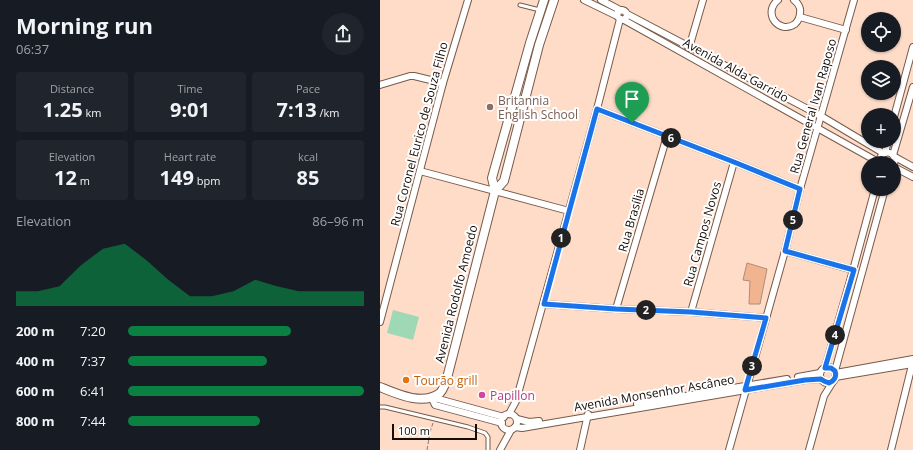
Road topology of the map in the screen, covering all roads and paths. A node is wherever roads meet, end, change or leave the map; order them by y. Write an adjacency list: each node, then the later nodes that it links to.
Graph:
1 (468, 0): 20 (street, Rua Coronel Eurico de Souza Filho)
2 (544, 0): 11 (street, Avenida Rodolfo Amoedo)
3 (554, 0): 16 (street, Avenida Rodolfo Amoedo)
4 (584, 0): 12 (street, Avenida Alda Garrido)
5 (601, 0): 12 (street, Avenida Alda Garrido)
6 (703, 0): 17 (street)
7 (778, 0): 13 (street)
8 (794, 0): 13 (street)
9 (854, 0): 14 (street, Rua General Ivan Raposo)
10 (520, 5): 11 (lane)
11 (540, 10): 15 (street, Avenida Rodolfo Amoedo)
12 (621, 16): 17 (street, Avenida Alda Garrido); 19 (street, Avenida Alda Garrido); 24 (street)
13 (800, 17): 14 (street)
14 (846, 30): 25 (street, Rua General Ivan Raposo)
15 (530, 43): 16 (street); 40 (street, Avenida Rodolfo Amoedo)
16 (539, 45): 40 (street, Avenida Rodolfo Amoedo)
17 (689, 46): 19 (street); 25 (street, Avenida Alda Garrido)
18 (913, 47): 23 (street)
19 (686, 55): 26 (street, Avenida Alda Garrido)
20 (443, 83): 21 (street); 37 (street, Rua Coronel Eurico de Souza Filho)
21 (380, 85)
22 (913, 87): 32 (street)
23 (896, 108)
24 (597, 109): 27 (street); 43 (street)
25 (821, 116): 26 (street, Rua General Ivan Raposo); 29 (street, Avenida Alda Garrido)
26 (818, 128): 30 (street, Avenida Alda Garrido); 39 (street, Rua General Ivan Raposo)
27 (666, 136): 34 (street); 48 (street, Rua Brasília)
28 (886, 148): 29 (street)
29 (884, 153): 31 (street); 32 (street, Avenida Alda Garrido)
30 (868, 156)
31 (882, 156)
32 (894, 156)
33 (901, 160): 35 (street)
34 (734, 162): 39 (street); 49 (street, Rua Campos Novos)
35 (913, 167)
36 (901, 170): 38 (street)
37 (420, 171): 40 (street); 47 (street, Rua Coronel Eurico de Souza Filho)
38 (913, 177)
39 (800, 189): 44 (street, Rua General Ivan Raposo)
40 (495, 191): 43 (street); 61 (street, Avenida Rodolfo Amoedo)
41 (873, 196): 45 (street)
42 (883, 196): 54 (street)
43 (569, 211): 46 (street)
44 (785, 251): 45 (street); 50 (street, Rua General Ivan Raposo)
45 (854, 270): 53 (street)
46 (544, 304): 48 (street); 62 (street)
47 (382, 307): 51 (street, Rua Coronel Eurico de Souza Filho)
48 (616, 309): 49 (street)
49 (691, 312): 50 (street)
50 (766, 318): 57 (street, Rua General Ivan Raposo)
51 (380, 322)
52 (913, 362): 54 (street); 75 (street)
53 (825, 368): 54 (street); 55 (street)
54 (835, 376): 55 (street); 60 (street)
55 (822, 378): 57 (street, Avenida Monsenhor Ascâneo); 60 (street)
56 (380, 387): 58 (street)
57 (746, 388): 64 (street, Avenida Monsenhor Ascâneo); 73 (street, Rua General Ivan Raposo)
58 (391, 392): 59 (street); 61 (street)
59 (380, 394)
60 (824, 396): 74 (street)
61 (431, 397): 65 (street)
62 (516, 401): 65 (street); 66 (street)
63 (380, 407): 70 (lane)
64 (588, 415): 66 (street, Avenida Monsenhor Ascâneo); 68 (street, Avenida Monsenhor Ascâneo); 72 (street)
65 (505, 418): 66 (street); 68 (street)
66 (516, 418): 68 (street)
67 (434, 421): 69 (path)
68 (513, 428): 71 (street)
69 (427, 450)
70 (488, 450)
71 (500, 450)
72 (580, 450)
73 (729, 450)
74 (809, 450)
75 (890, 450)

